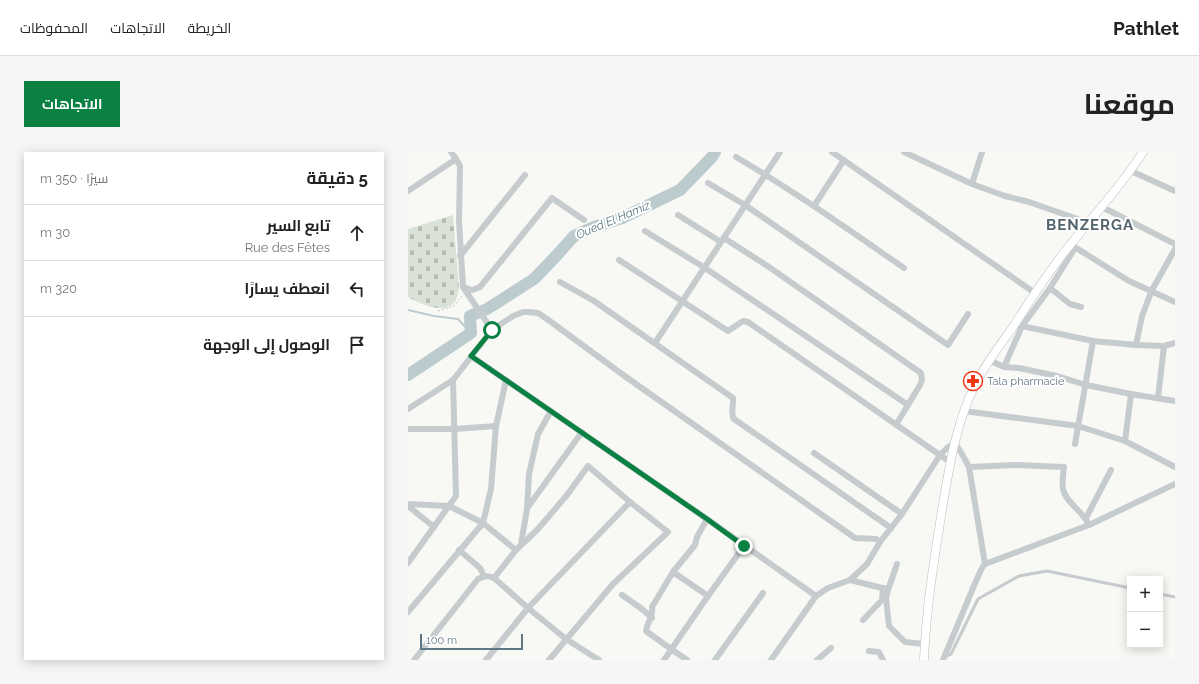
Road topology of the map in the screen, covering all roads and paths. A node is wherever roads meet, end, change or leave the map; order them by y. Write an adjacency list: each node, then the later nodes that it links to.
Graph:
1 (451, 152): 8 (street)
2 (780, 152): 11 (street)
3 (832, 152): 9 (street)
4 (904, 152): 14 (street)
5 (982, 152): 14 (street)
6 (1143, 152): 10 (main road)
7 (736, 157): 11 (street)
8 (456, 159): 15 (street); 28 (street)
9 (844, 160): 18 (street); 36 (street)
10 (1131, 171): 16 (street); 19 (main road)
11 (765, 174): 17 (street); 18 (street)
12 (525, 175): 28 (street)
13 (708, 183): 17 (street)
14 (972, 184): 22 (street)
15 (408, 191)
16 (1175, 191)
17 (745, 205): 24 (street); 41 (street)
18 (814, 206): 31 (street)
19 (1102, 207): 22 (main road); 25 (street)
20 (678, 215): 24 (street)
21 (584, 220): 33 (street)
22 (1089, 223): 26 (main road)
23 (645, 231): 30 (street)
24 (723, 240): 30 (street); 58 (street)
25 (1175, 244)
26 (1073, 246): 34 (street); 35 (street); 36 (main road)
27 (1175, 249): 35 (street)
28 (460, 256): 33 (street)
29 (619, 260): 37 (street)
30 (705, 268): 37 (street); 58 (street)
31 (904, 268)
32 (560, 282): 45 (street)
33 (463, 287): 40 (path); 43 (street)
34 (1050, 288): 39 (street); 42 (street)
35 (1152, 290): 38 (street); 47 (street)
36 (1035, 293): 42 (main road)
37 (683, 301): 45 (street); 62 (street)
38 (1175, 302)
39 (1081, 307)
40 (438, 311)
41 (968, 314)
42 (1018, 326): 44 (street); 50 (main road); 51 (street)
43 (492, 330): 49 (street); 88 (street)
44 (1093, 341): 47 (street); 54 (street)
45 (655, 343): 87 (street)
46 (1175, 343): 48 (street)
47 (1136, 345): 48 (street)
48 (1164, 346): 56 (street)
49 (471, 356): 52 (street); 53 (street)
50 (989, 360): 51 (street); 61 (main road)
51 (1004, 367): 54 (street)
52 (453, 380): 59 (street); 66 (street)
53 (506, 380): 60 (street); 63 (street)
54 (1086, 385): 55 (street); 64 (street)
55 (1131, 394): 56 (street); 68 (street)
56 (1158, 398): 57 (street)
57 (1175, 401)
58 (908, 405): 62 (street)
59 (408, 409)
60 (551, 411): 67 (street); 81 (street)
61 (964, 411): 64 (street); 69 (main road)
62 (896, 425): 72 (street)
63 (496, 426): 66 (street); 85 (street)
64 (1078, 426): 68 (street); 70 (street)
65 (408, 429): 66 (street)
66 (454, 429): 80 (street)
67 (582, 432): 81 (street); 83 (street)
68 (1125, 441): 75 (street)
69 (955, 443): 72 (street); 73 (main road); 74 (street)
70 (1075, 444)
71 (814, 453): 82 (street)
72 (940, 455): 73 (street); 82 (street)
73 (950, 462): 113 (main road)
74 (969, 467): 84 (street); 95 (street)
75 (1175, 467)
76 (1111, 470): 84 (street)
77 (1175, 484): 84 (street)
78 (630, 502): 89 (street); 108 (street); 112 (street)
79 (408, 505): 80 (street); 86 (street)
80 (449, 506): 85 (street); 86 (street)
81 (527, 509): 89 (street)
82 (902, 514): 87 (street)
83 (707, 519): 90 (street); 96 (street)
84 (1087, 522): 95 (street)
85 (483, 523): 91 (street); 92 (street)
86 (434, 527): 93 (street)
87 (891, 528): 88 (street)
88 (880, 542): 99 (street)
89 (521, 544): 92 (street)
90 (744, 546): 105 (street); 106 (street)
91 (459, 550): 97 (street); 109 (street)
92 (516, 550): 98 (street)
93 (409, 560)
94 (897, 564): 101 (street)
95 (985, 564): 117 (street)
96 (673, 572): 105 (street); 110 (street)
97 (484, 576): 98 (street); 118 (street)
98 (494, 578): 108 (street)
99 (850, 580): 101 (street); 106 (street)
100 (1127, 587): 117 (lane)
101 (885, 589): 111 (street); 113 (street)
102 (763, 593): 124 (street)
103 (1163, 595): 107 (lane)
104 (622, 596): 110 (street)
105 (708, 596): 115 (street)
106 (816, 596): 125 (street)
107 (1175, 597)
108 (528, 608): 112 (street); 119 (street)
109 (408, 612)
110 (652, 618): 115 (street)
111 (863, 620)
112 (566, 639): 120 (street); 121 (street)
113 (924, 644): 128 (main road)
114 (831, 648): 126 (street)
115 (671, 650): 122 (street); 123 (street)
116 (869, 651): 127 (street)
117 (944, 659)
118 (414, 660)
119 (486, 660)
120 (549, 660)
121 (599, 660)
122 (664, 660)
123 (687, 660)
124 (715, 660)
125 (771, 660)
126 (817, 660)
127 (883, 660)
128 (924, 660)

